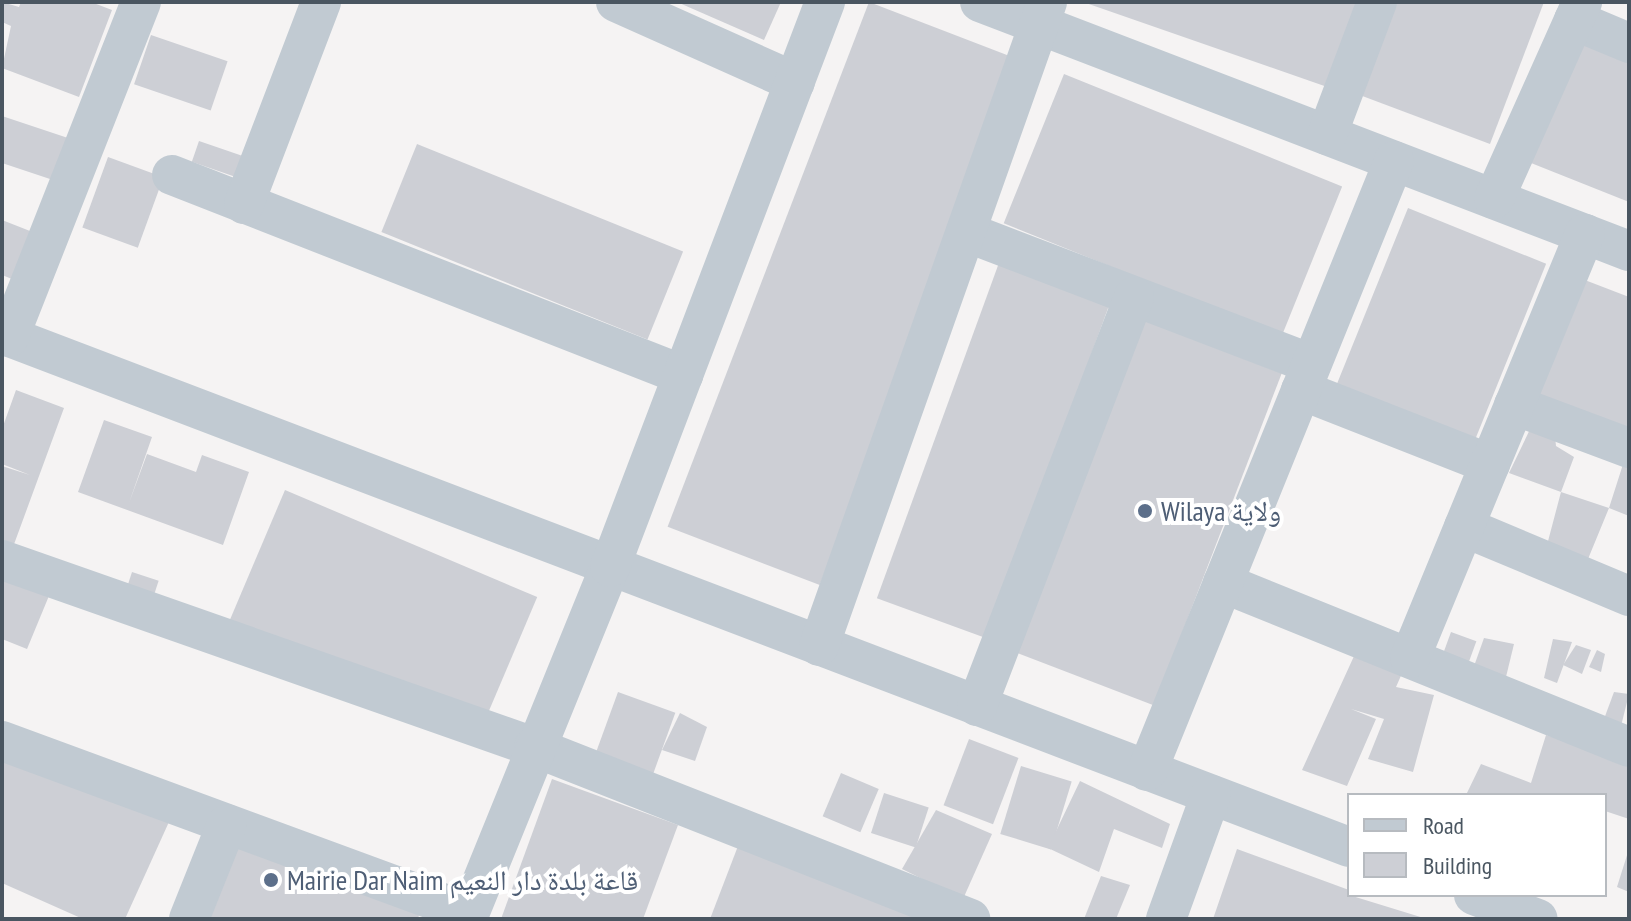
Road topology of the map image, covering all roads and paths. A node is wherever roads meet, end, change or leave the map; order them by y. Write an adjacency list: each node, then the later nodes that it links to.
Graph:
1 (141, 2): 20 (street)
2 (321, 2): 15 (street)
3 (616, 2): 10 (street)
4 (825, 2): 10 (street)
5 (980, 2): 8 (street)
6 (1377, 2): 11 (street)
7 (1578, 11): 9 (street); 14 (street)
8 (1043, 13): 11 (street); 16 (street)
9 (1629, 43)
10 (795, 82): 21 (street)
11 (1327, 135): 12 (street)
12 (1394, 161): 14 (street); 22 (street)
13 (172, 175): 15 (street)
14 (1494, 199): 17 (street)
15 (244, 204): 21 (street)
16 (966, 232): 19 (street); 31 (street)
17 (1585, 234): 18 (street); 23 (street)
18 (1629, 251)
19 (1134, 297): 22 (street); 33 (street)
20 (6, 336): 28 (street)
21 (683, 375): 28 (street)
22 (1306, 377): 25 (street); 29 (street)
23 (1514, 405): 24 (street); 25 (street)
24 (1629, 448)
25 (1490, 464): 26 (street)
26 (1464, 527): 30 (street); 32 (street)
27 (2, 560): 35 (street)
28 (610, 567): 31 (street); 35 (street)
29 (1223, 583): 32 (street); 37 (street)
30 (1629, 596)
31 (819, 646): 33 (street)
32 (1410, 658): 36 (street)
33 (977, 706): 37 (street)
34 (2, 741): 39 (street)
35 (534, 747): 42 (street); 44 (street)
36 (1629, 747)
37 (1147, 771): 38 (street)
38 (1211, 795): 40 (street); 45 (street)
39 (227, 824): 42 (street); 43 (street)
40 (1347, 846)
41 (1479, 897): 46 (street)
42 (468, 916)
43 (189, 919)
44 (970, 919)
45 (1166, 919)
46 (1538, 919)

